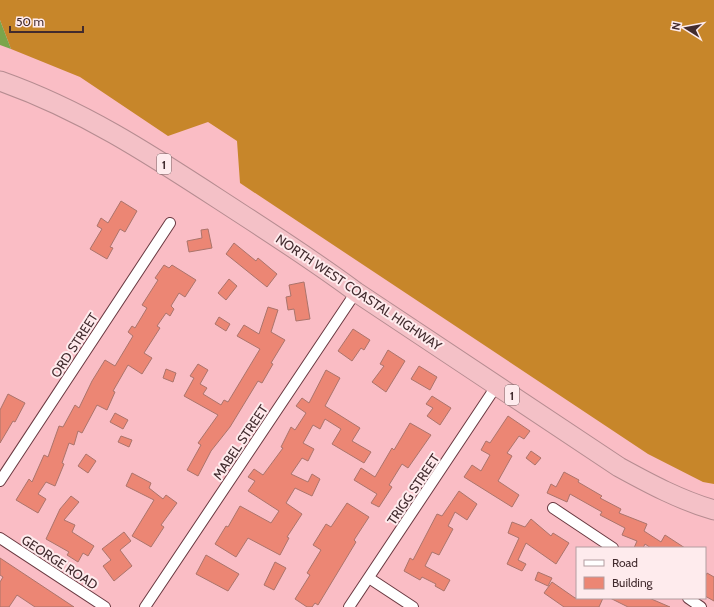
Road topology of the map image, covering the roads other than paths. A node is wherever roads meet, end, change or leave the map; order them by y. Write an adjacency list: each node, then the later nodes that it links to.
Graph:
1 (0, 81): 3 (highway, NORTH WEST COASTAL HIGHWAY / 1)
2 (170, 223): 5 (street, ORD STREET)
3 (356, 292): 4 (highway, NORTH WEST COASTAL HIGHWAY / 1); 13 (street, MABEL STREET)
4 (497, 385): 7 (highway, NORTH WEST COASTAL HIGHWAY / 1); 10 (street, TRIGG STREET)
5 (0, 481)
6 (553, 508): 9 (street)
7 (714, 510)
8 (0, 538): 12 (street, GEORGE ROAD)
9 (612, 547)
10 (369, 578): 14 (street, TRIGG STREET); 15 (street)
11 (689, 599): 16 (street)
12 (105, 607)
13 (145, 607)
14 (350, 607)
15 (413, 607)
16 (701, 607)

